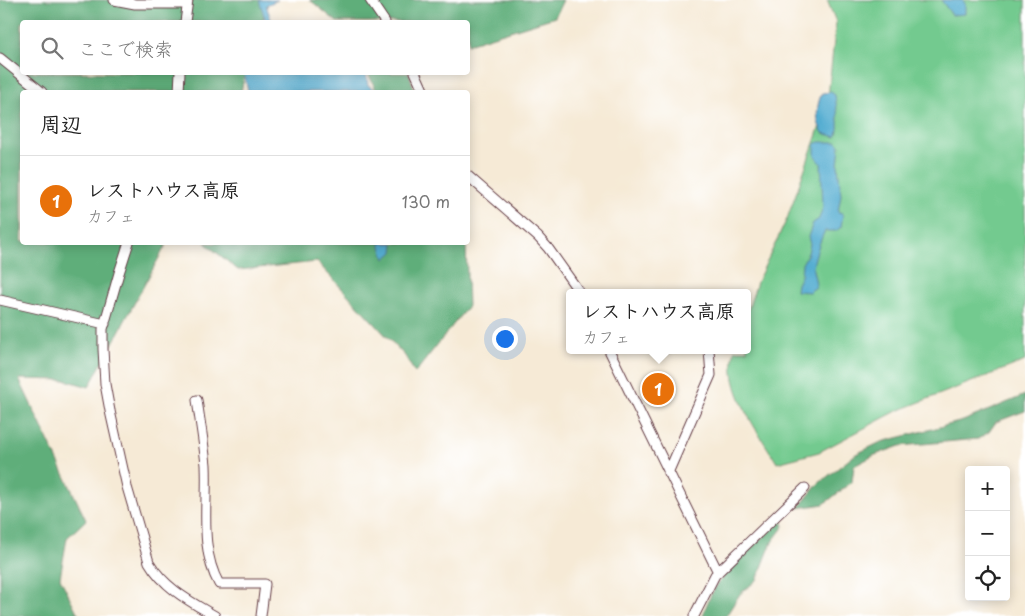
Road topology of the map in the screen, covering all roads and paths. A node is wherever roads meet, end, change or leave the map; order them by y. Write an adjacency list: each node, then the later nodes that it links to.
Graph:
1 (114, 0): 3 (street)
2 (370, 0): 5 (street)
3 (188, 2): 4 (street)
4 (185, 20)
5 (384, 20)
6 (0, 58): 7 (street)
7 (20, 74)
8 (21, 75): 11 (street)
9 (180, 75): 12 (street)
10 (416, 75): 13 (street)
11 (40, 90)
12 (179, 90)
13 (423, 90)
14 (470, 178): 16 (street)
15 (128, 245): 18 (street)
16 (577, 289)
17 (0, 300): 18 (street)
18 (105, 324): 25 (street)
19 (610, 354): 22 (street)
20 (709, 354): 22 (street)
21 (196, 400): 26 (street)
22 (668, 473): 24 (street)
23 (805, 488): 24 (street)
24 (718, 572): 27 (street)
25 (215, 616)
26 (261, 616)
27 (694, 616)

